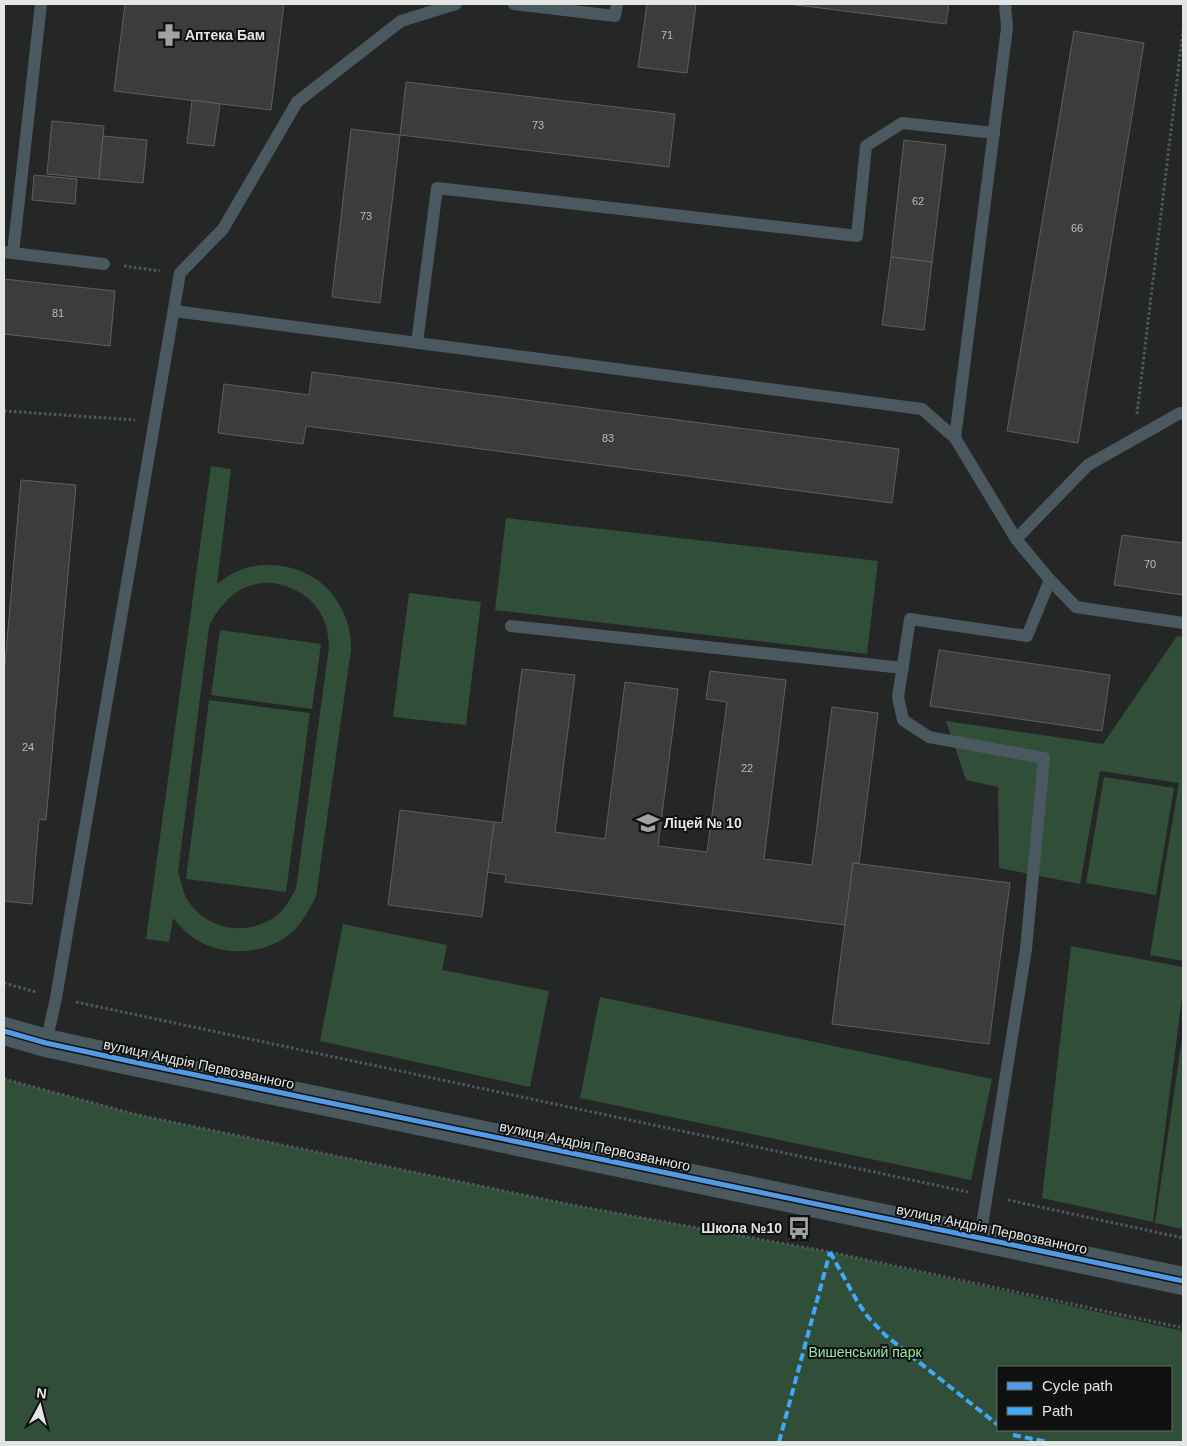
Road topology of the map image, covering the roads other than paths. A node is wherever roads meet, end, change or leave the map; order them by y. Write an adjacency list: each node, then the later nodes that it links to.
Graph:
1 (41, 4): 7 (lane)
2 (456, 4): 9 (lane)
3 (514, 4): 4 (lane)
4 (617, 4)
5 (1005, 4): 6 (lane)
6 (994, 133): 10 (lane); 12 (lane)
7 (8, 252): 8 (lane)
8 (104, 264)
9 (174, 311): 10 (lane); 19 (lane)
10 (417, 343): 12 (lane)
11 (1183, 414): 13 (lane)
12 (955, 438): 13 (lane)
13 (1016, 539): 14 (lane)
14 (1050, 580): 15 (lane); 17 (lane)
15 (1183, 623)
16 (511, 626): 17 (lane)
17 (903, 668): 20 (lane)
18 (4, 1031): 19 (street, вулиця Андрія Первозванного)
19 (46, 1043): 20 (street, вулиця Андрія Первозванного)
20 (980, 1238): 21 (street, вулиця Андрія Первозванного)
21 (1183, 1281)

